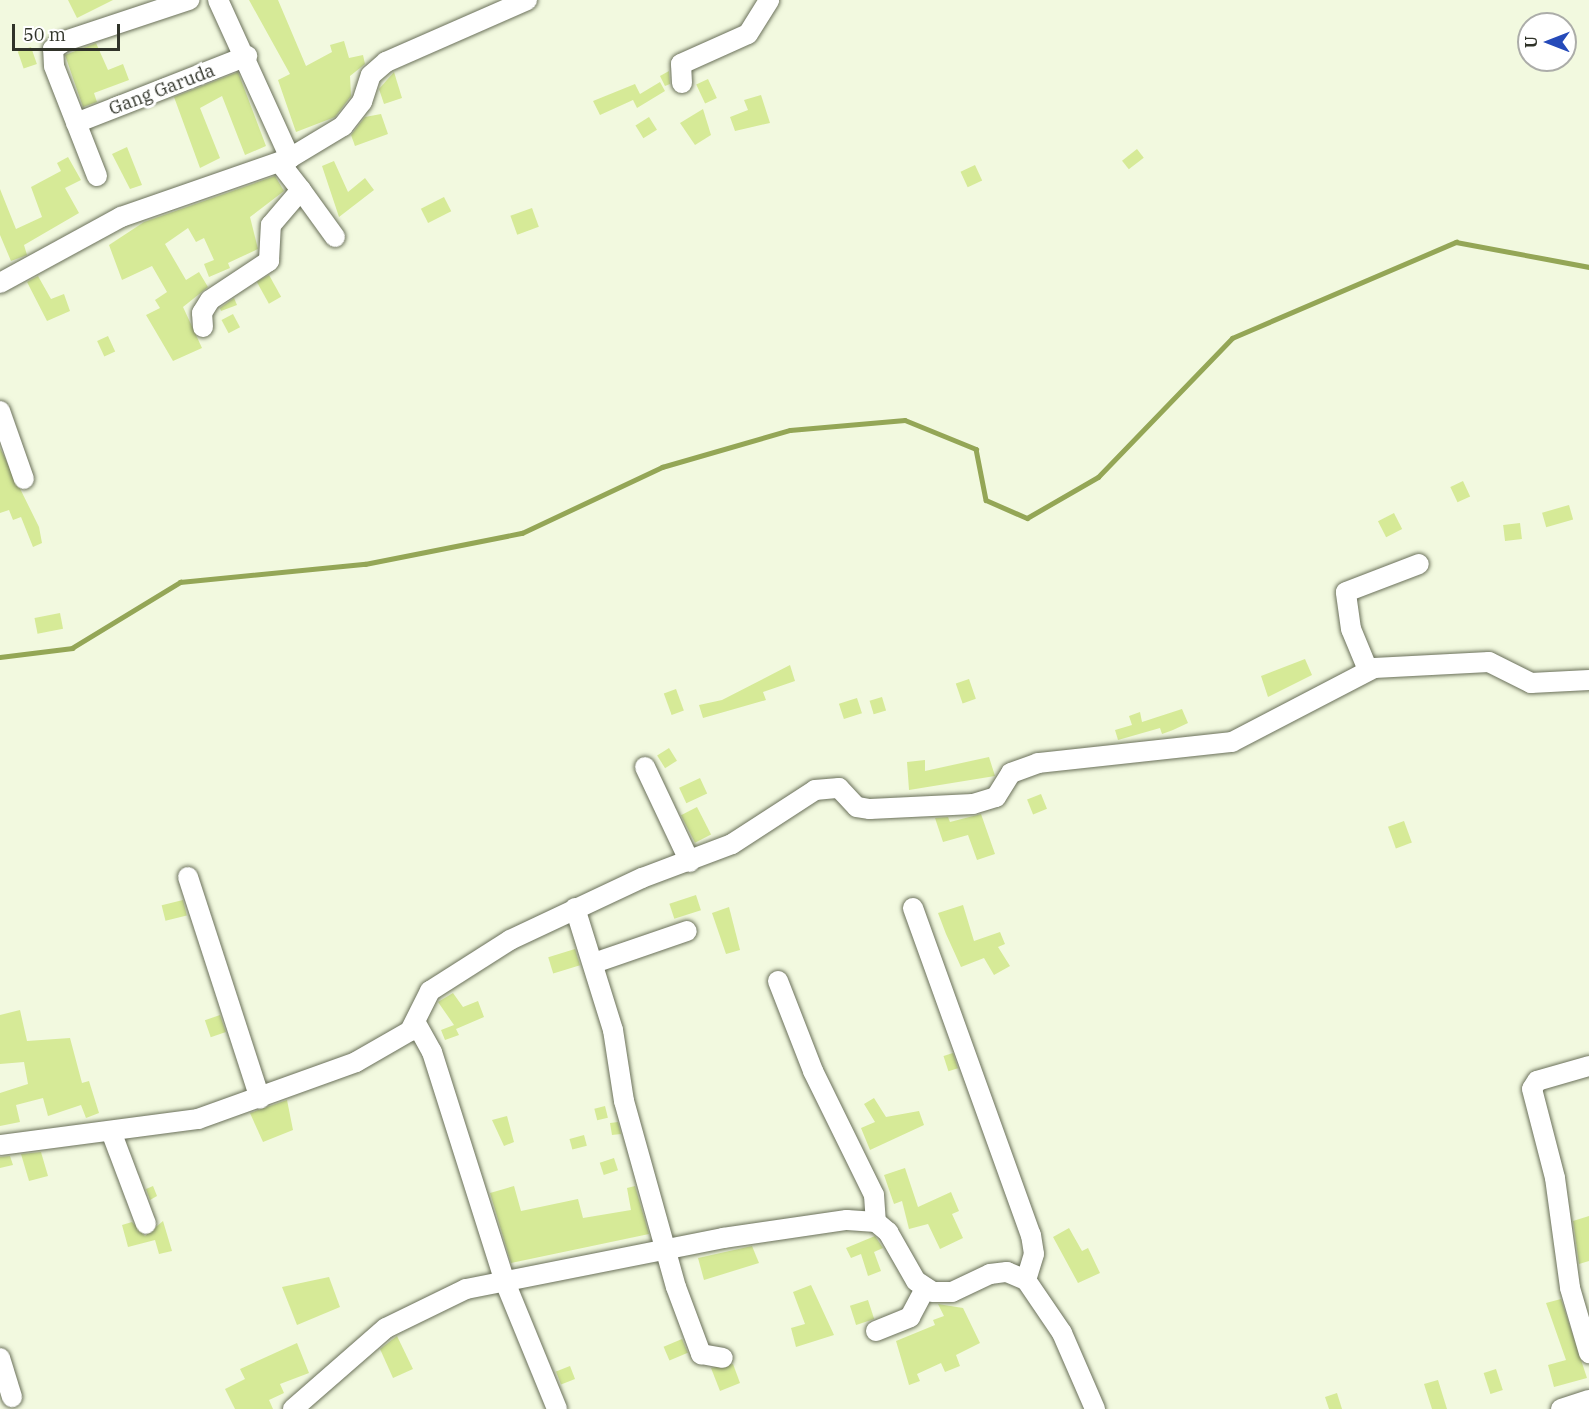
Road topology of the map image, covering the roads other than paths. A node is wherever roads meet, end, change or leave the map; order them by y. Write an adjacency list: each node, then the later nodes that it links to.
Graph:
1 (189, 0): 7 (street)
2 (218, 0): 5 (street)
3 (527, 0): 8 (street)
4 (769, 0): 6 (street)
5 (247, 56): 7 (street, Gang Garuda); 8 (street)
6 (682, 83)
7 (76, 123): 9 (street)
8 (285, 160): 10 (street); 12 (street)
9 (97, 176)
10 (301, 190): 11 (street); 13 (street)
11 (335, 237)
12 (0, 283)
13 (203, 327)
14 (0, 411): 15 (street)
15 (24, 479)
16 (1419, 564): 17 (street)
17 (1368, 670): 18 (street); 20 (street)
18 (1589, 680)
19 (645, 767): 20 (street)
20 (690, 862): 22 (street)
21 (188, 877): 29 (street)
22 (575, 908): 25 (street); 27 (street)
23 (913, 908): 35 (street)
24 (687, 931): 25 (street)
25 (594, 963): 34 (street)
26 (777, 981): 32 (street)
27 (417, 1024): 29 (street); 36 (street)
28 (1589, 1066): 39 (street)
29 (260, 1099): 30 (street)
30 (112, 1134): 31 (street); 33 (street)
31 (0, 1145)
32 (876, 1222): 34 (street); 37 (street)
33 (146, 1224)
34 (665, 1251): 36 (street); 41 (street)
35 (1026, 1280): 37 (street); 46 (street)
36 (504, 1282): 44 (street); 45 (street)
37 (925, 1289): 38 (street)
38 (876, 1331)
39 (1589, 1353)
40 (0, 1358): 42 (street)
41 (723, 1358)
42 (12, 1397)
43 (1589, 1400): 47 (street)
44 (293, 1409)
45 (557, 1409)
46 (1095, 1409)
47 (1561, 1409)

